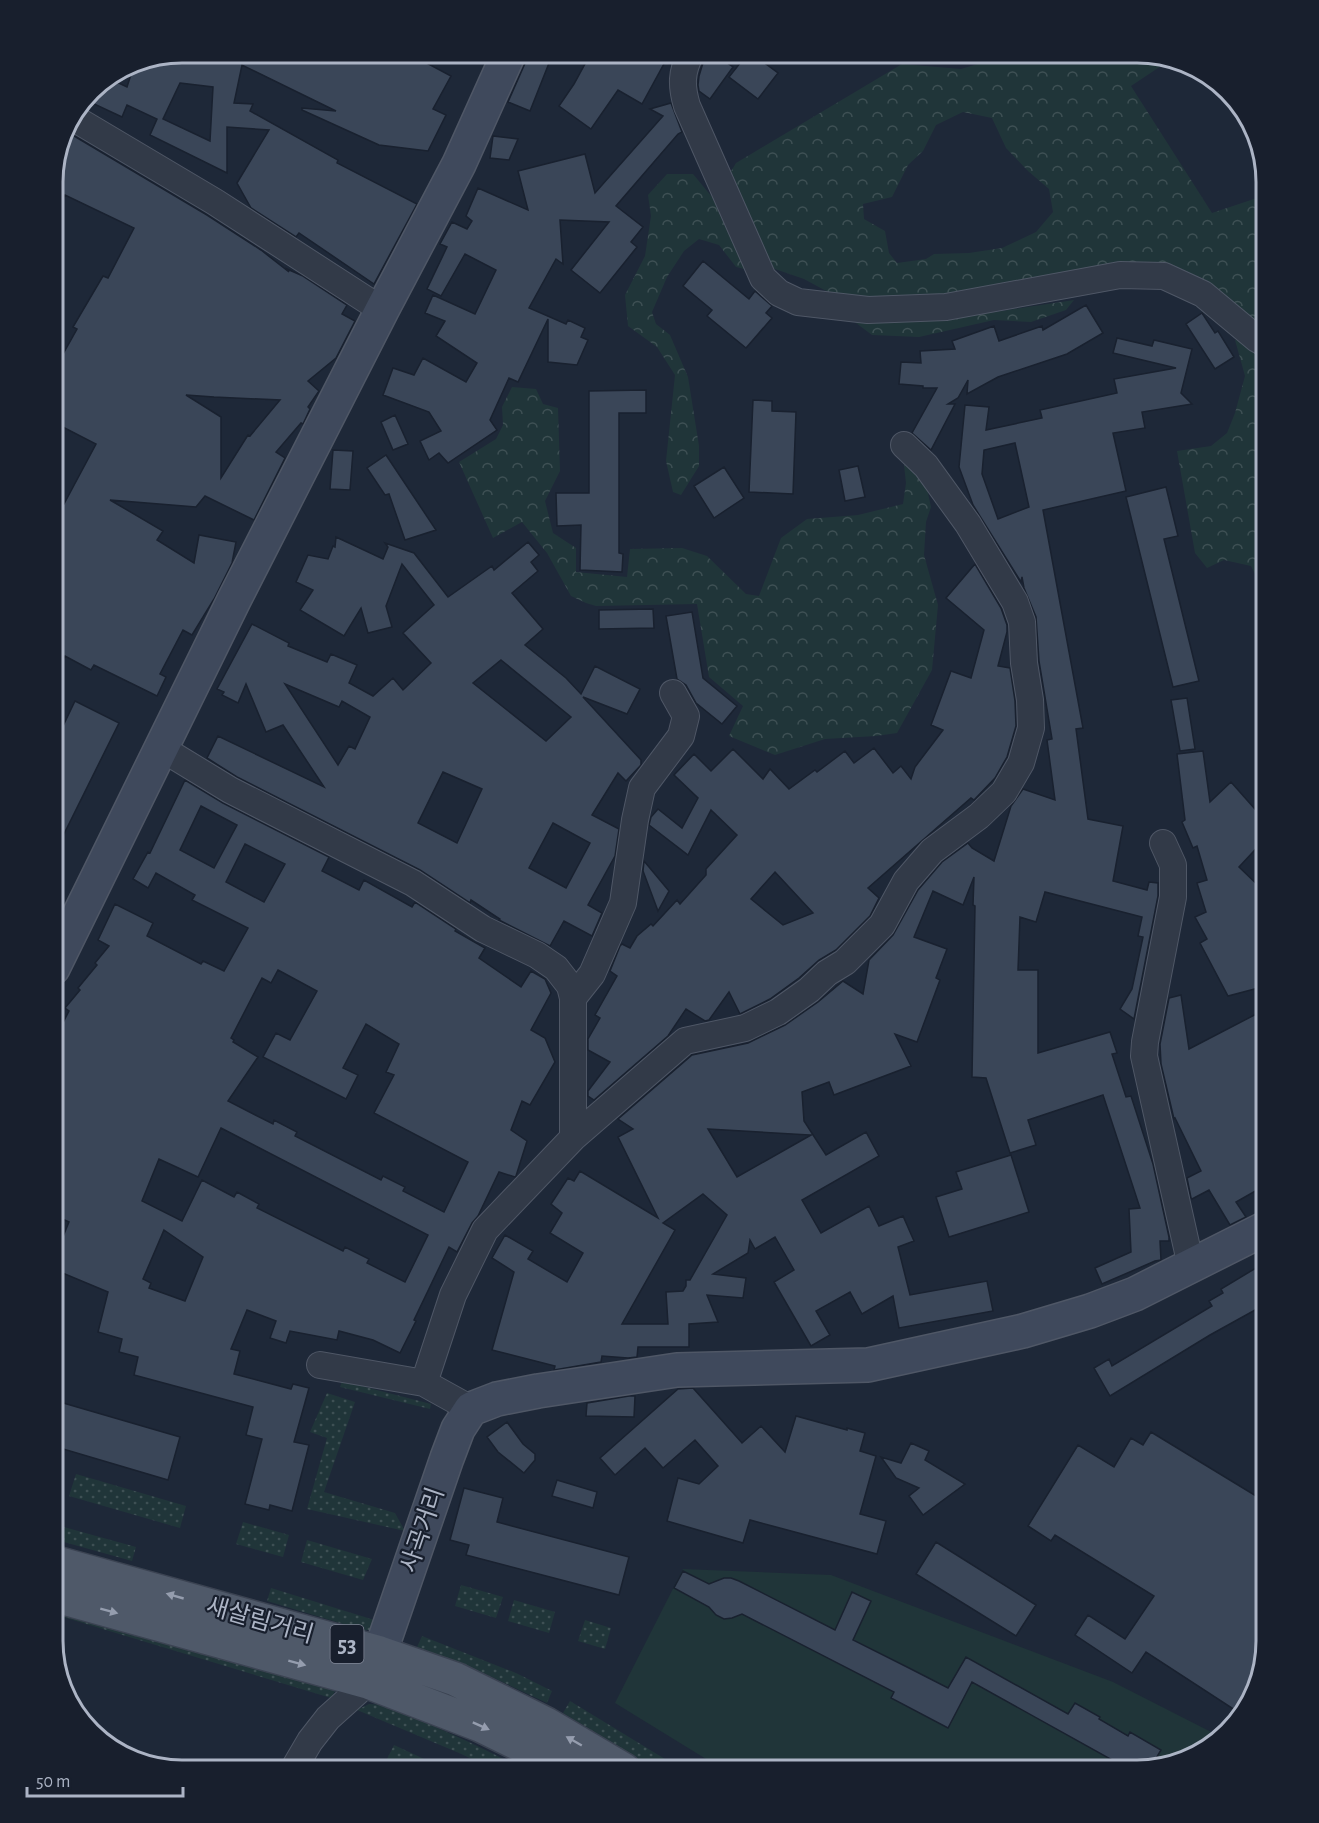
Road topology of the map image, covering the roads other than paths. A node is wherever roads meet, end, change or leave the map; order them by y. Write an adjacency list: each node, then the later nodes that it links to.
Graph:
1 (504, 63): 4 (street)
2 (686, 63): 5 (street)
3 (81, 121): 4 (street)
4 (382, 310): 8 (street)
5 (1256, 338)
6 (904, 445): 12 (street)
7 (673, 693): 11 (street)
8 (161, 748): 10 (street); 11 (street)
9 (1163, 843): 14 (street)
10 (63, 948)
11 (573, 998): 12 (street)
12 (573, 1138): 16 (street)
13 (1256, 1233): 14 (street)
14 (1191, 1266): 17 (street)
15 (320, 1365): 16 (street)
16 (424, 1383): 17 (street)
17 (471, 1408): 20 (street, 사곡거리)
18 (63, 1566): 20 (main road, 새살림거리 / 53, one-way to 18)
19 (63, 1597): 20 (main road, 새살림거리 / 53, one-way to 20)
20 (374, 1668): 21 (street); 22 (main road, 새살림거리 / 53, one-way to 22); 23 (main road, 새살림거리 / 53, one-way to 20)
21 (299, 1760)
22 (549, 1760)
23 (607, 1760)

